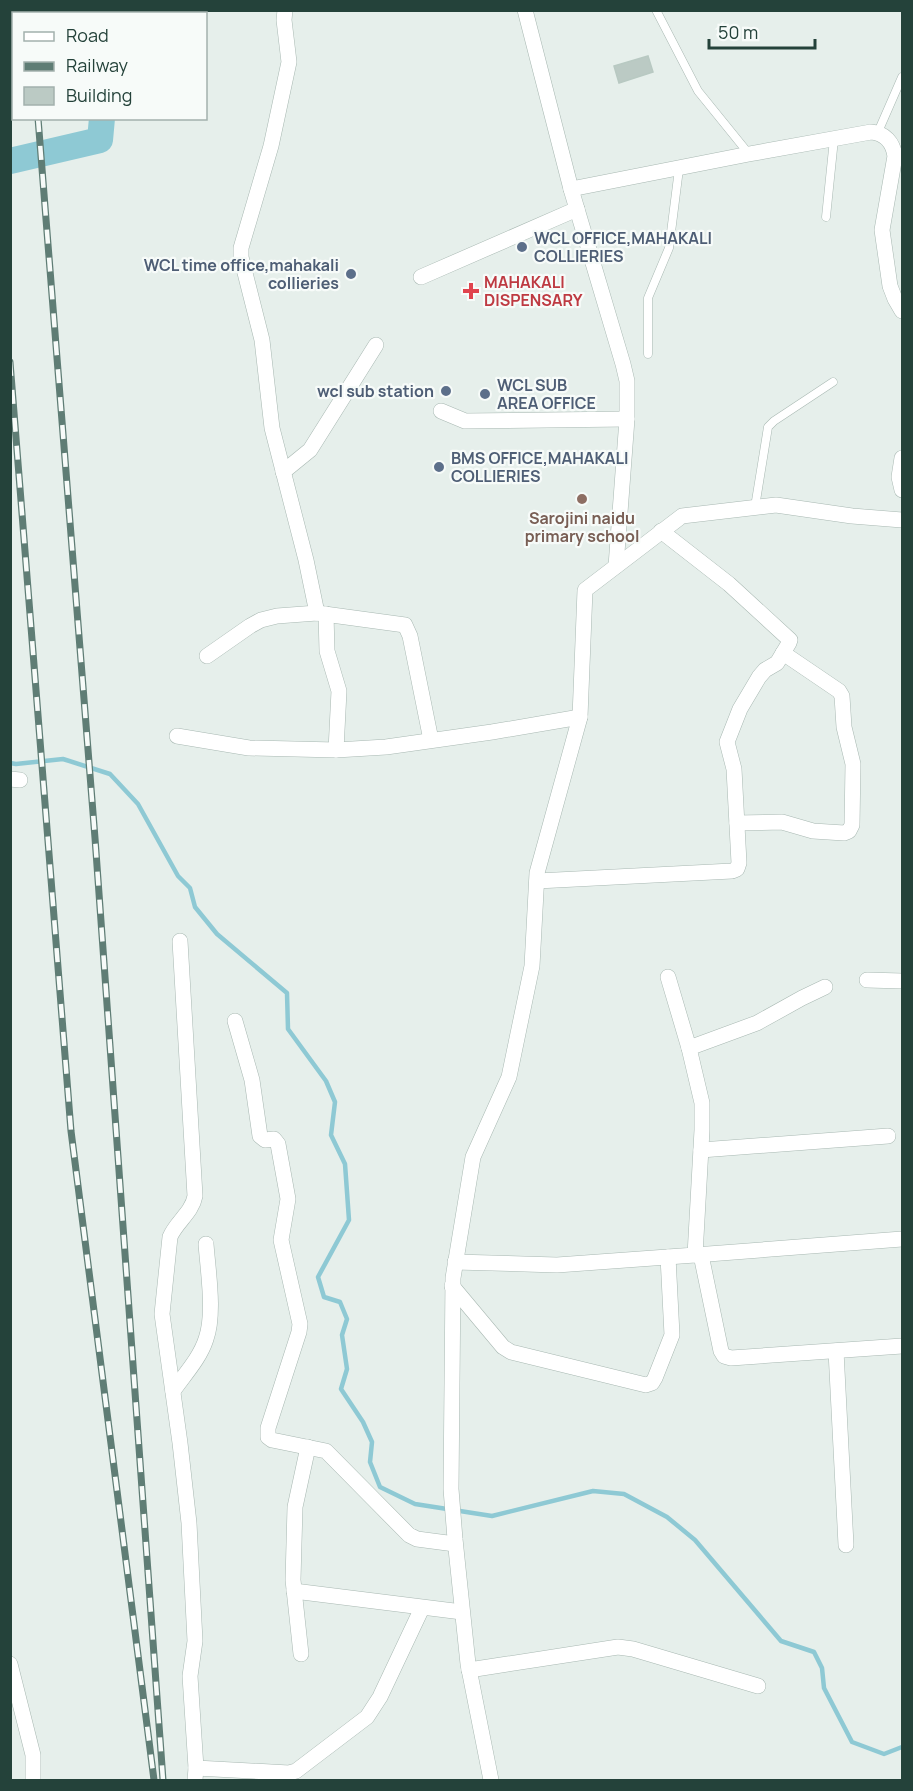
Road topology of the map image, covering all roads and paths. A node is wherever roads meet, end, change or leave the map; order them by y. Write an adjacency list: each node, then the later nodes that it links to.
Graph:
1 (285, 10): 20 (street)
2 (525, 10): 9 (street)
3 (656, 10): 7 (lane)
4 (903, 77): 5 (lane)
5 (878, 132): 6 (street); 13 (street)
6 (834, 139): 7 (street); 11 (lane)
7 (749, 154): 8 (street)
8 (679, 169): 9 (street); 15 (lane)
9 (572, 189): 10 (street)
10 (577, 208): 12 (street); 18 (street)
11 (826, 217)
12 (421, 277)
13 (903, 311)
14 (376, 345): 20 (street)
15 (648, 354)
16 (833, 381): 22 (lane)
17 (441, 411): 18 (street)
18 (627, 419): 25 (street)
19 (903, 458): 21 (street)
20 (283, 472): 26 (street)
21 (903, 490)
22 (755, 507): 23 (street); 24 (street)
23 (903, 520)
24 (662, 531): 25 (street); 27 (street)
25 (615, 566): 29 (street)
26 (321, 613): 28 (street); 31 (street); 32 (street)
27 (783, 653): 33 (street); 33 (street)
28 (207, 656)
29 (580, 717): 31 (street); 34 (street)
30 (177, 736): 32 (street)
31 (431, 740): 32 (street)
32 (336, 750)
33 (737, 823): 34 (street)
34 (537, 881): 48 (street)
35 (180, 941): 52 (street)
36 (668, 976): 41 (street)
37 (867, 980): 38 (street)
38 (903, 981)
39 (825, 987): 41 (street)
40 (235, 1021): 53 (street)
41 (689, 1048): 43 (street)
42 (888, 1136): 43 (street)
43 (701, 1150): 46 (street)
44 (903, 1239): 46 (street)
45 (206, 1244): 52 (street)
46 (698, 1255): 47 (street); 51 (street)
47 (669, 1257): 48 (street); 49 (street)
48 (455, 1262): 49 (street)
49 (453, 1286): 54 (street)
50 (903, 1346): 51 (street)
51 (836, 1351): 55 (street)
52 (173, 1391): 63 (street)
53 (308, 1447): 54 (street); 56 (street)
54 (455, 1541): 58 (street)
55 (846, 1545)
56 (294, 1592): 57 (street); 59 (street)
57 (422, 1608): 58 (street); 63 (street)
58 (462, 1612): 61 (street)
59 (301, 1654)
60 (10, 1664): 64 (street)
61 (469, 1670): 62 (street); 65 (street)
62 (758, 1686)
63 (195, 1774)
64 (33, 1780)
65 (491, 1780)

